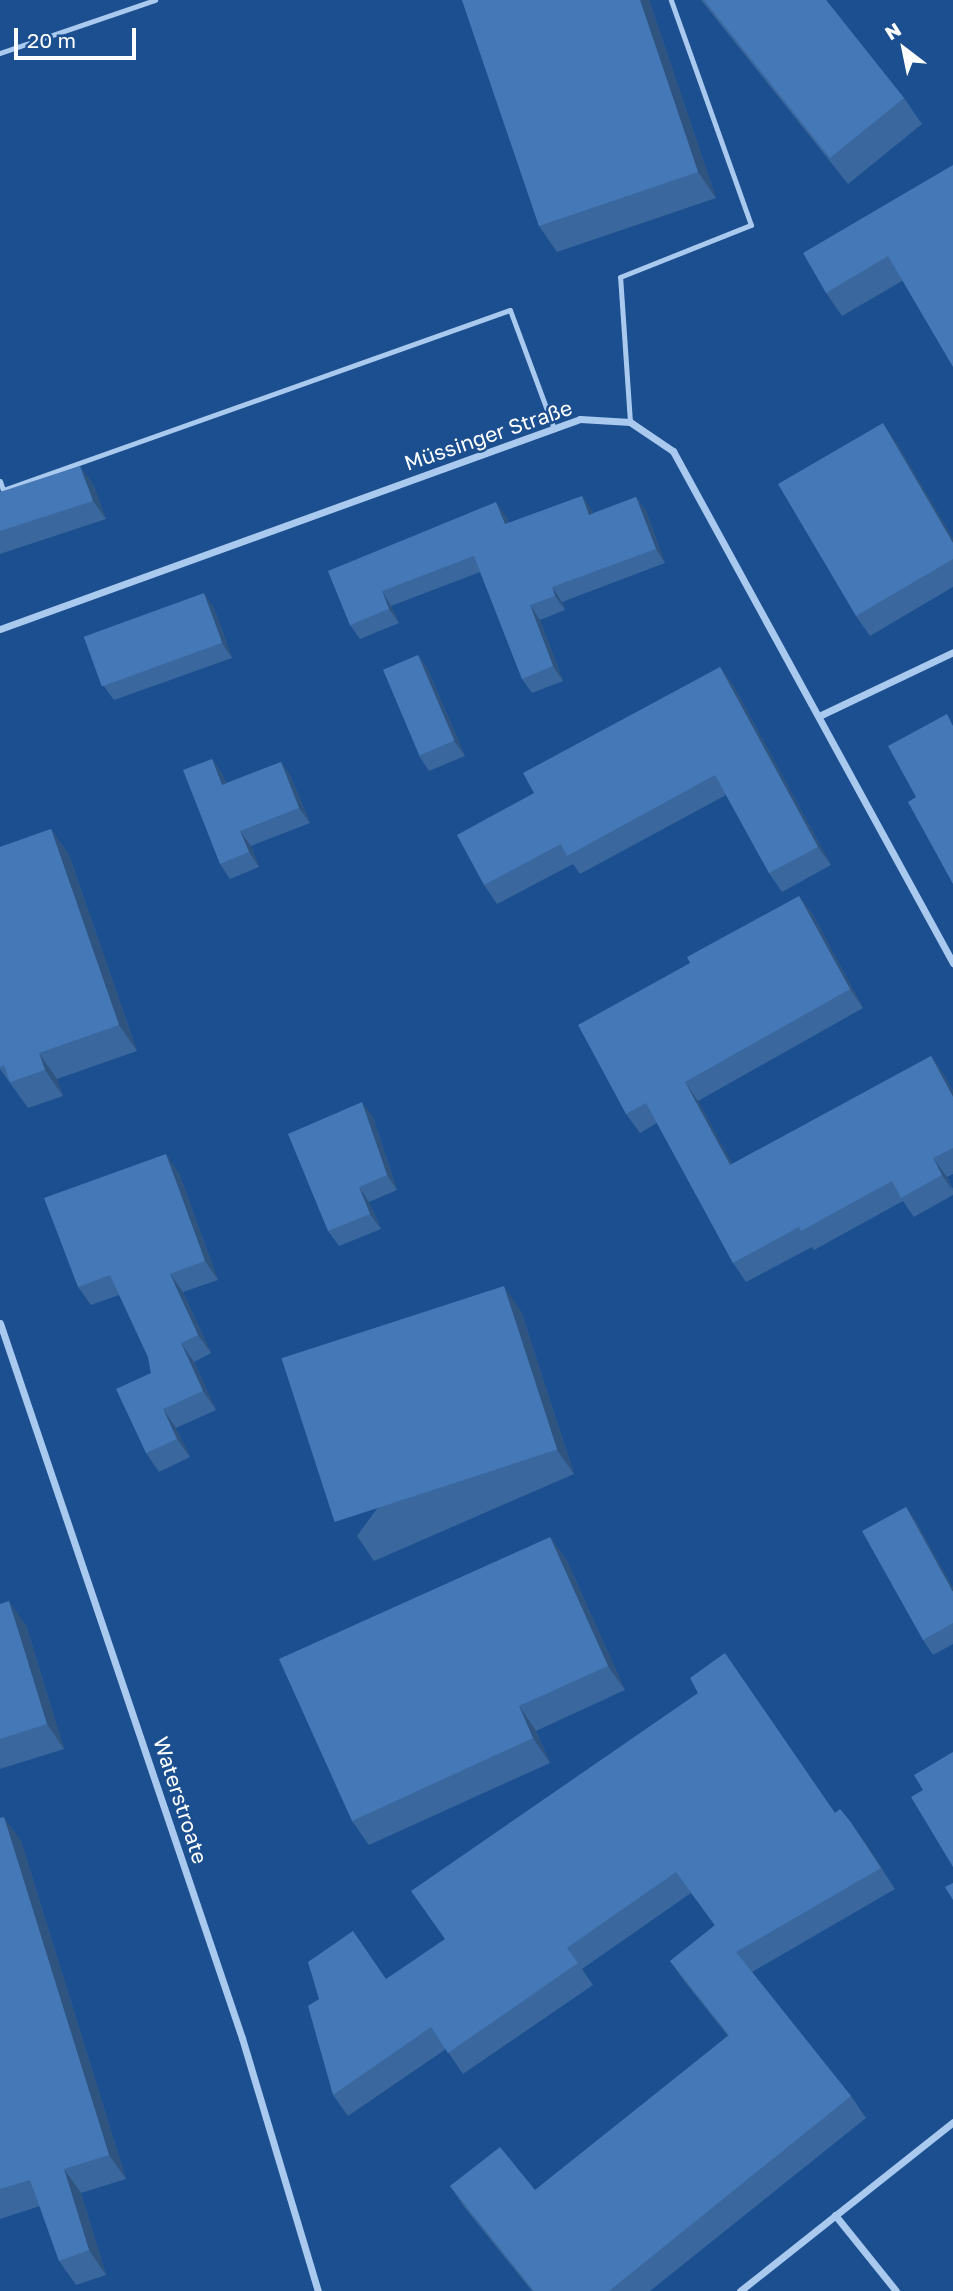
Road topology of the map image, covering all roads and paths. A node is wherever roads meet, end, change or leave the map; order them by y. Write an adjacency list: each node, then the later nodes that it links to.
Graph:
1 (155, 0): 3 (lane)
2 (671, 0): 4 (lane)
3 (0, 53)
4 (630, 422): 5 (street, Müssinger Straße); 9 (street)
5 (554, 429): 6 (lane); 7 (street, Müssinger Straße)
6 (0, 481)
7 (0, 629)
8 (953, 652): 9 (street)
9 (819, 716): 10 (street)
10 (953, 963)
11 (0, 1323): 14 (street, Waterstroate)
12 (953, 2122): 13 (street)
13 (835, 2215): 15 (street); 16 (street)
14 (318, 2291)
15 (740, 2291)
16 (896, 2291)

